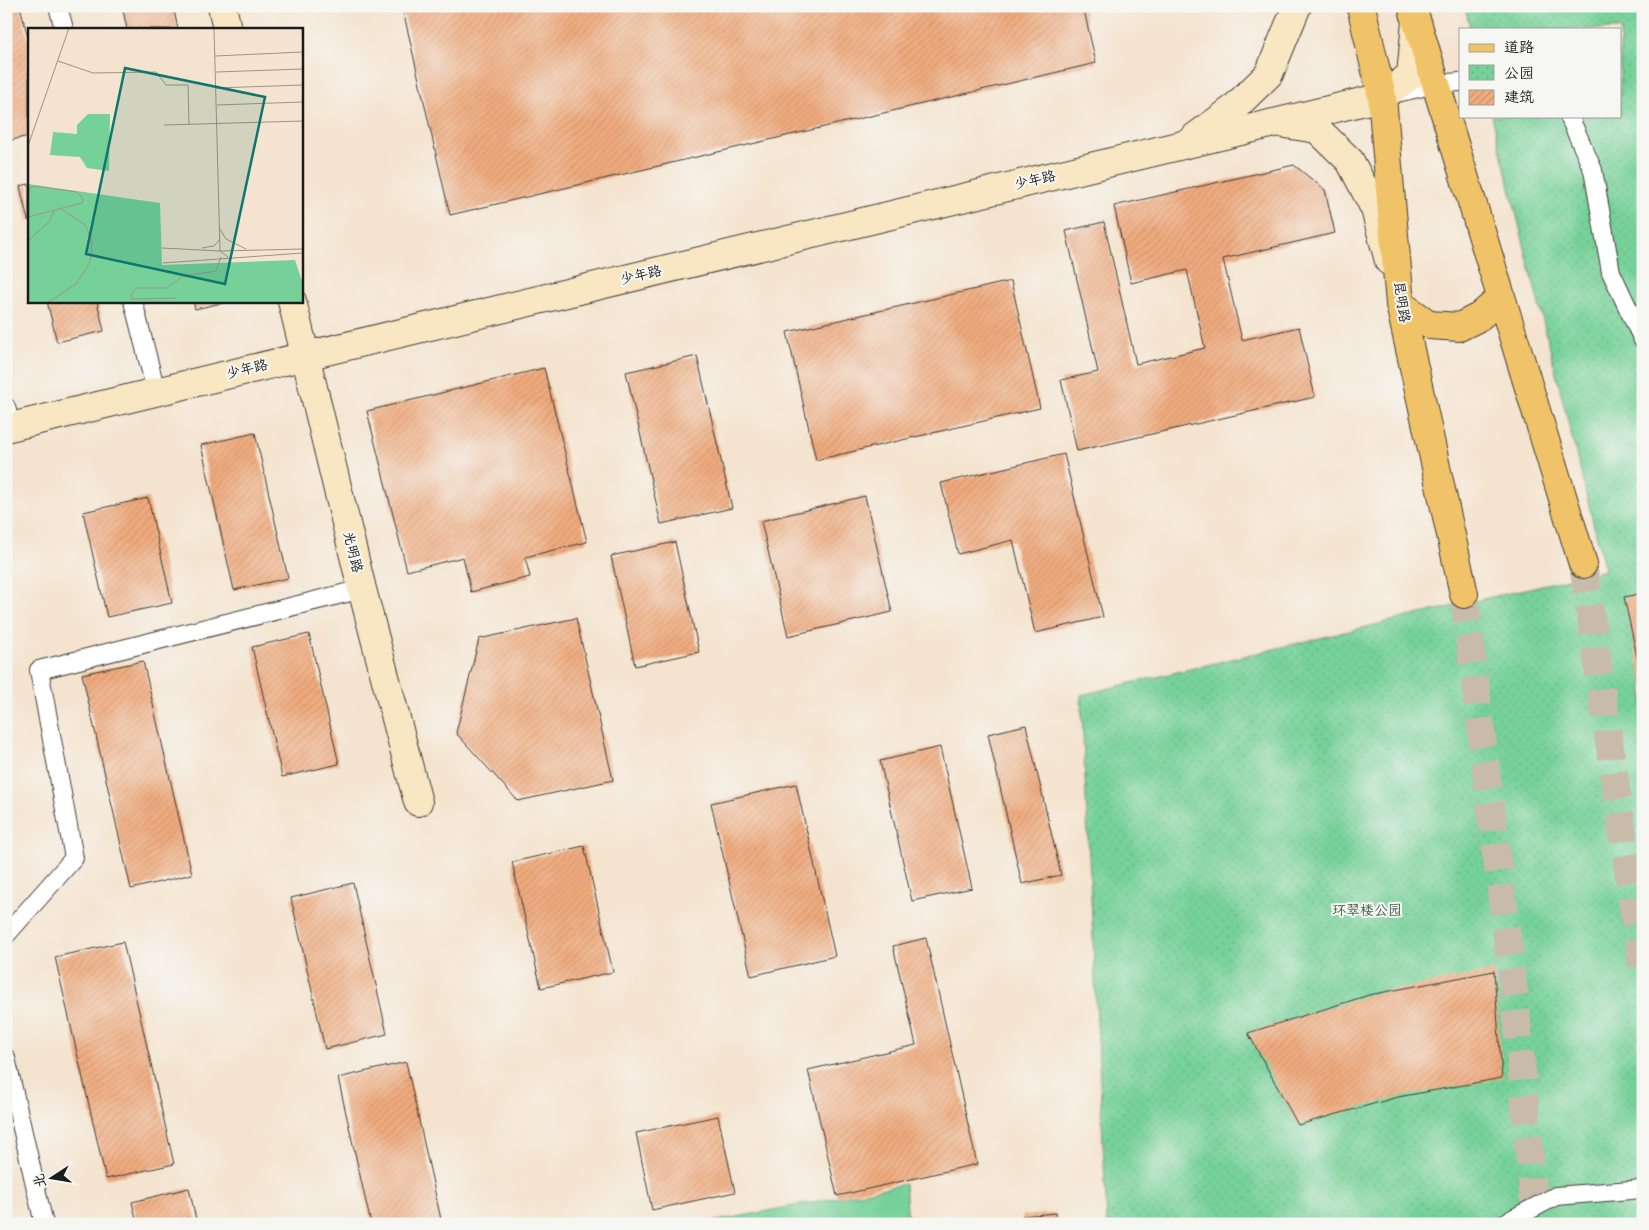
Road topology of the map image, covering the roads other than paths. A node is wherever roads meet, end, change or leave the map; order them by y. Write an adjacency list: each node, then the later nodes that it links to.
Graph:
1 (58, 6): 6 (lane)
2 (222, 6): 7 (street)
3 (1297, 6): 12 (street)
4 (1361, 6): 9 (main road, 昆明路)
5 (1414, 14): 8 (main road); 9 (street)
6 (64, 28)
7 (227, 28)
8 (1448, 83): 9 (lane); 13 (main road)
9 (1382, 97): 11 (street, 少年路); 16 (main road, 昆明路)
10 (1570, 118): 17 (lane)
11 (1276, 122): 12 (street, 少年路); 16 (street)
12 (1185, 144): 18 (street, 少年路)
13 (1501, 298): 16 (main road); 21 (main road)
14 (133, 302): 19 (lane)
15 (292, 302): 18 (street, 光明路)
16 (1400, 304): 23 (main road, 昆明路)
17 (1643, 340)
18 (305, 355): 19 (street, 少年路); 22 (street, 光明路)
19 (156, 391): 20 (street, 少年路)
20 (8, 421)
21 (1582, 564)
22 (362, 589): 24 (street, 光明路); 25 (lane)
23 (1464, 594)
24 (418, 802)
25 (6, 935)
26 (6, 1058): 28 (lane)
27 (1643, 1189): 29 (lane)
28 (44, 1224)
29 (1503, 1224)

